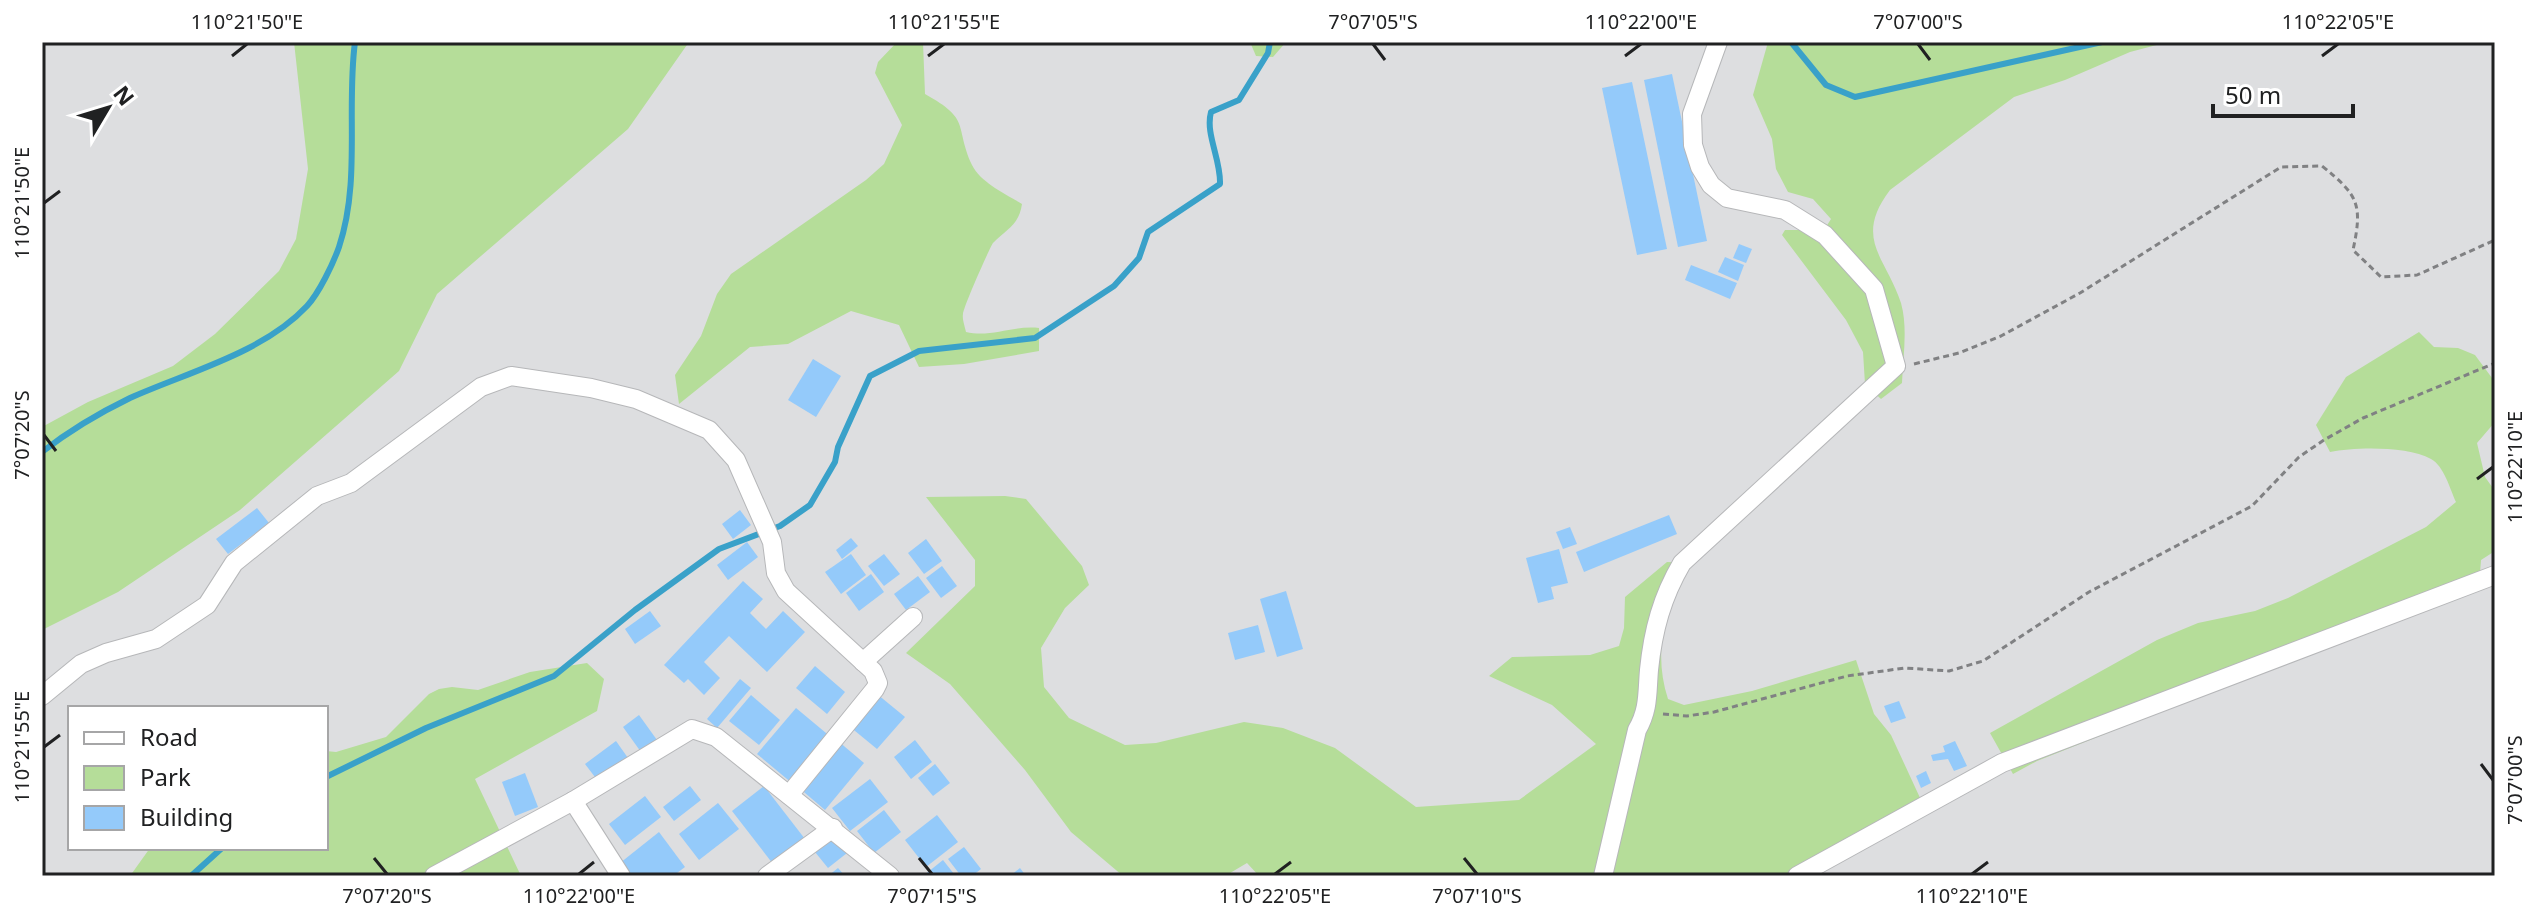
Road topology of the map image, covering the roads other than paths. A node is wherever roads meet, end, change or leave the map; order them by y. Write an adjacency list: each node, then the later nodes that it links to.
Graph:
1 (1718, 42): 13 (street)
2 (2495, 575): 14 (street)
3 (913, 617): 4 (street)
4 (863, 662): 5 (street); 6 (street)
5 (42, 696)
6 (789, 795): 7 (street); 8 (street)
7 (573, 801): 9 (street); 10 (street)
8 (833, 828): 11 (street); 12 (street)
9 (434, 876)
10 (621, 876)
11 (767, 876)
12 (890, 876)
13 (1603, 876)
14 (1797, 876)

